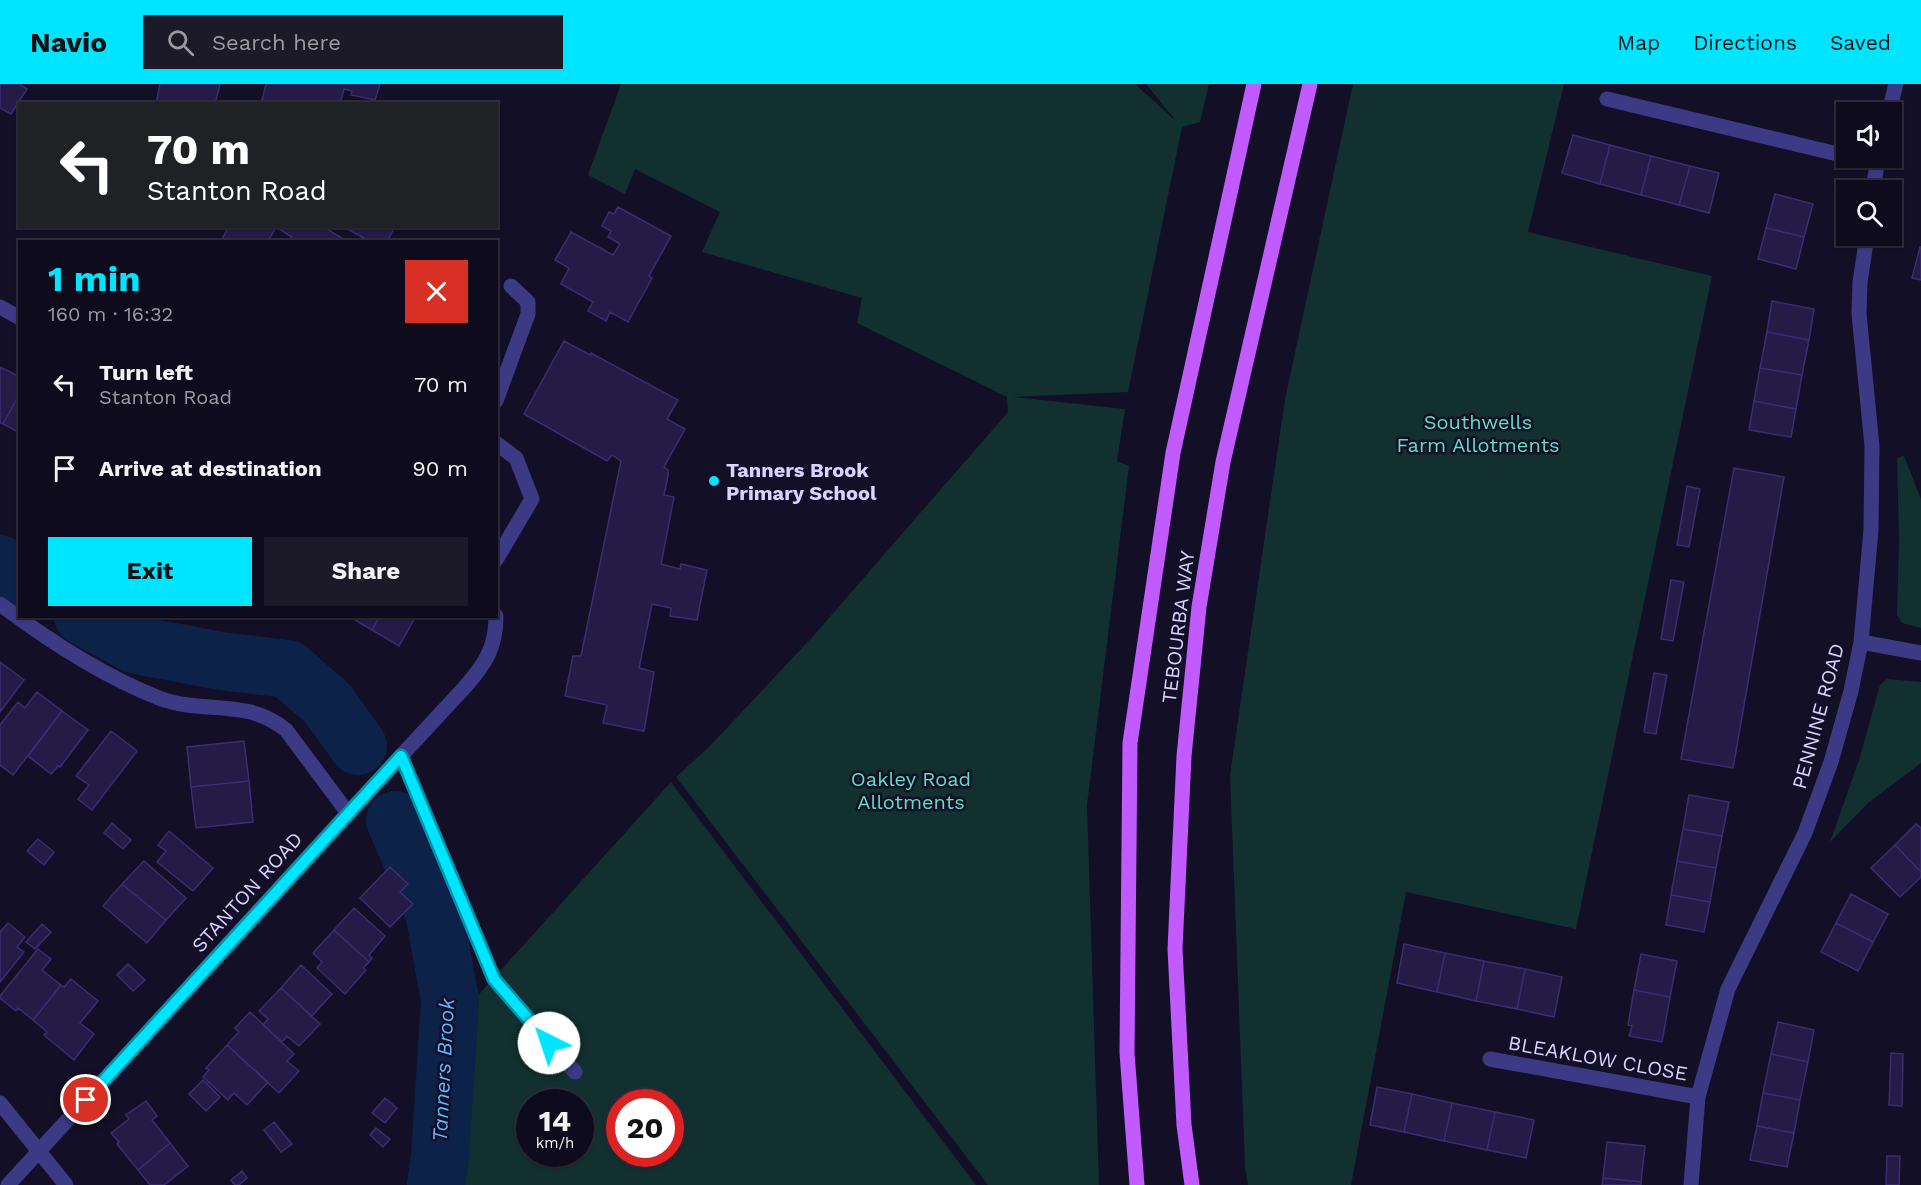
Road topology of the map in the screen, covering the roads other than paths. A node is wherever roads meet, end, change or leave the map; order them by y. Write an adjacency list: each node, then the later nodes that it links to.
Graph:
1 (1254, 84): 29 (main road, TEBOURBA WAY)
2 (1310, 84): 30 (main road, TEBOURBA WAY)
3 (1896, 84): 5 (street)
4 (1607, 99): 6 (street)
5 (1892, 102)
6 (1836, 154)
7 (1865, 246): 18 (street, PENNINE ROAD)
8 (511, 286): 11 (street)
9 (0, 307): 10 (street)
10 (18, 317)
11 (498, 396)
12 (498, 444): 13 (street)
13 (498, 557)
14 (0, 604): 15 (street)
15 (18, 617)
16 (19, 618): 21 (street)
17 (496, 618): 20 (street, STANTON ROAD)
18 (1860, 642): 19 (street); 24 (street, PENNINE ROAD)
19 (1921, 653)
20 (401, 756): 21 (street, STANTON ROAD); 23 (street)
21 (348, 813): 26 (street, STANTON ROAD)
22 (1490, 1059): 24 (street, BLEAKLOW CLOSE)
23 (574, 1072)
24 (1698, 1097): 31 (street, PENNINE ROAD)
25 (0, 1103): 26 (street)
26 (39, 1151): 27 (street, STANTON ROAD); 28 (street)
27 (8, 1185)
28 (66, 1185)
29 (1137, 1185)
30 (1192, 1185)
31 (1692, 1185)

